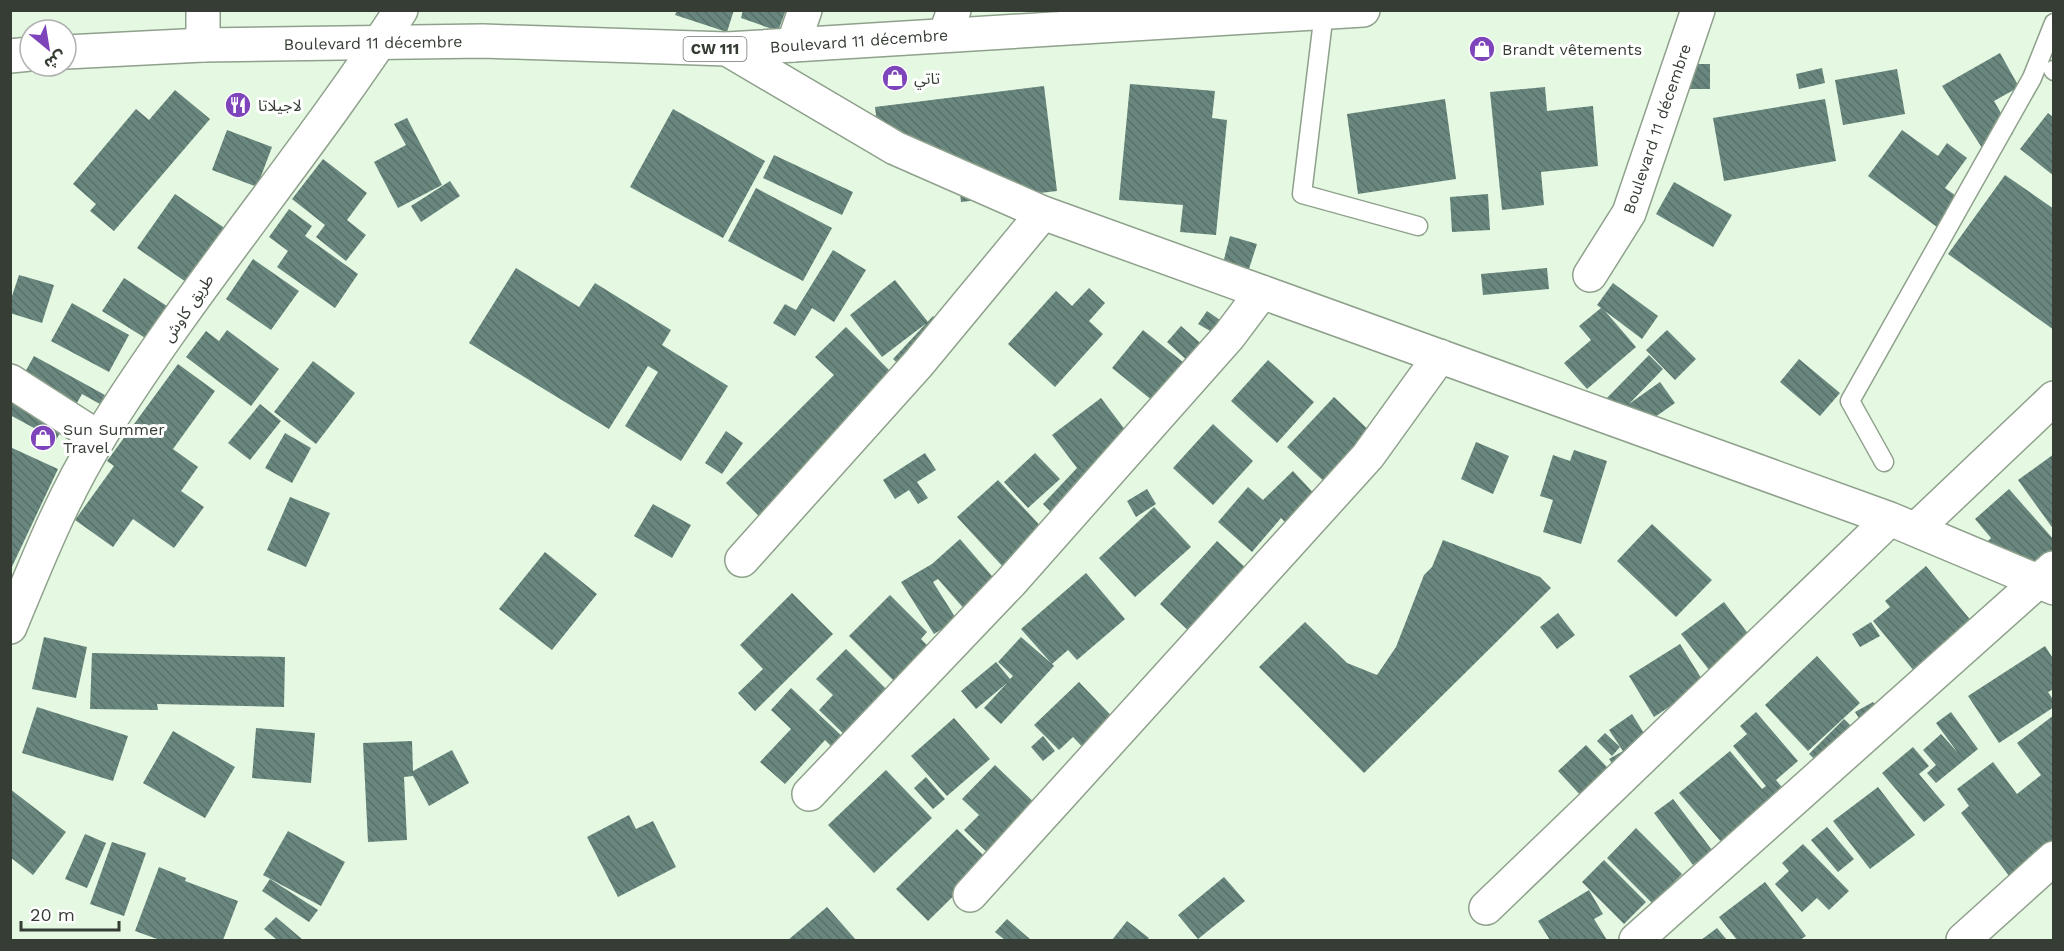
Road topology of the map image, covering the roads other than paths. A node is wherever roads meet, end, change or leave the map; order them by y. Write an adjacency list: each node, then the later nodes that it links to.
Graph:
1 (203, 10): 10 (street)
2 (401, 10): 9 (street, طريق كاوش)
3 (805, 10): 11 (street)
4 (1363, 10): 6 (street, Boulevard 11 décembre / CW 111)
5 (1698, 10): 16 (street, Boulevard 11 décembre)
6 (1324, 12): 7 (street, Boulevard 11 décembre / CW 111); 15 (lane)
7 (950, 23): 11 (street, Boulevard 11 décembre / CW 111)
8 (2054, 23): 22 (lane)
9 (380, 43): 10 (street, Boulevard 11 décembre / CW 111); 12 (street, Boulevard 11 décembre / CW 111); 21 (street, طريق كاوش)
10 (203, 45): 13 (street, Boulevard 11 décembre / CW 111)
11 (792, 45): 12 (street, Boulevard 11 décembre / CW 111)
12 (727, 49): 14 (street)
13 (78, 51)
14 (1043, 213): 17 (street); 24 (street)
15 (1418, 226)
16 (1590, 275)
17 (1262, 292): 18 (street); 27 (street)
18 (1440, 356): 23 (street); 29 (street)
19 (10, 381): 21 (street)
20 (2054, 398): 23 (street)
21 (99, 438): 26 (street, طريق كاوش)
22 (1884, 462)
23 (1903, 524): 25 (street); 30 (street)
24 (742, 560)
25 (2048, 579): 31 (street)
26 (10, 627)
27 (809, 794)
28 (2054, 858): 32 (street)
29 (970, 895)
30 (1486, 908)
31 (1636, 940)
32 (1964, 940)

